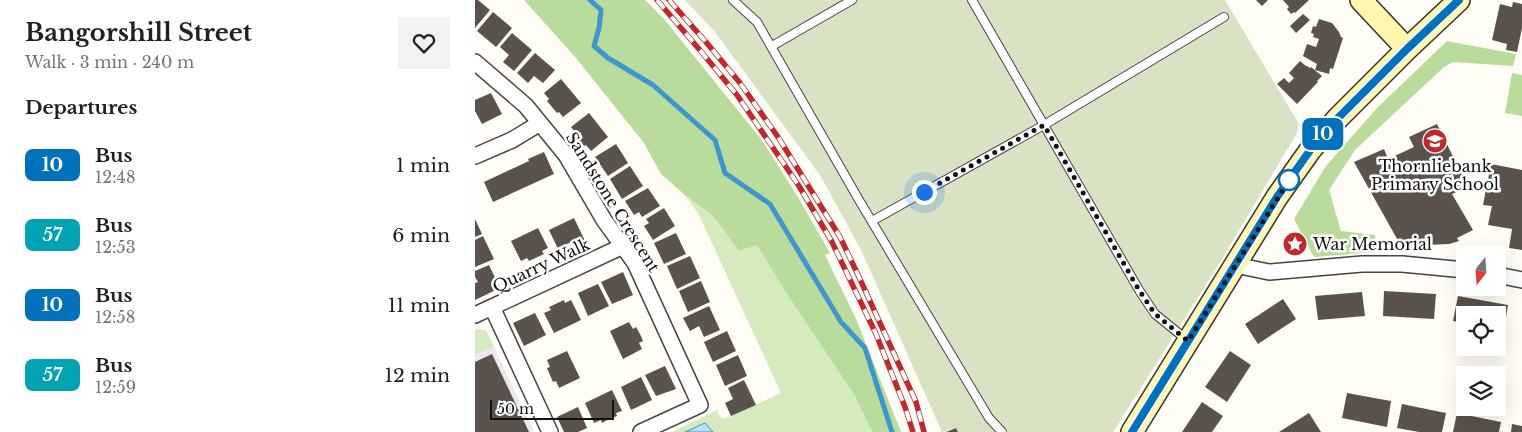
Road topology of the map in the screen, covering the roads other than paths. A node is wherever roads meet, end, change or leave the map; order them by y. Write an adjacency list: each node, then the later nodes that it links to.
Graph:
1 (733, 0): 7 (lane)
2 (852, 0): 7 (lane)
3 (972, 0): 11 (lane)
4 (1361, 0): 8 (main road)
5 (1459, 0): 8 (main road)
6 (1224, 17): 11 (lane)
7 (771, 46): 13 (lane)
8 (1407, 49): 15 (main road)
9 (475, 62): 10 (street, Sandstone Crescent)
10 (540, 123): 12 (street); 14 (street, Sandstone Crescent)
11 (1044, 125): 13 (lane); 21 (lane)
12 (475, 156)
13 (872, 221): 24 (lane)
14 (623, 246): 19 (street, Quarry Walk); 23 (street, Sandstone Crescent)
15 (1235, 265): 16 (street); 21 (main road)
16 (1456, 269)
17 (1506, 277): 18 (street)
18 (1522, 280)
19 (492, 307): 20 (street, Quarry Walk); 22 (street)
20 (475, 315)
21 (1188, 341): 25 (main road)
22 (550, 432)
23 (641, 432)
24 (1002, 432)
25 (1132, 432)

